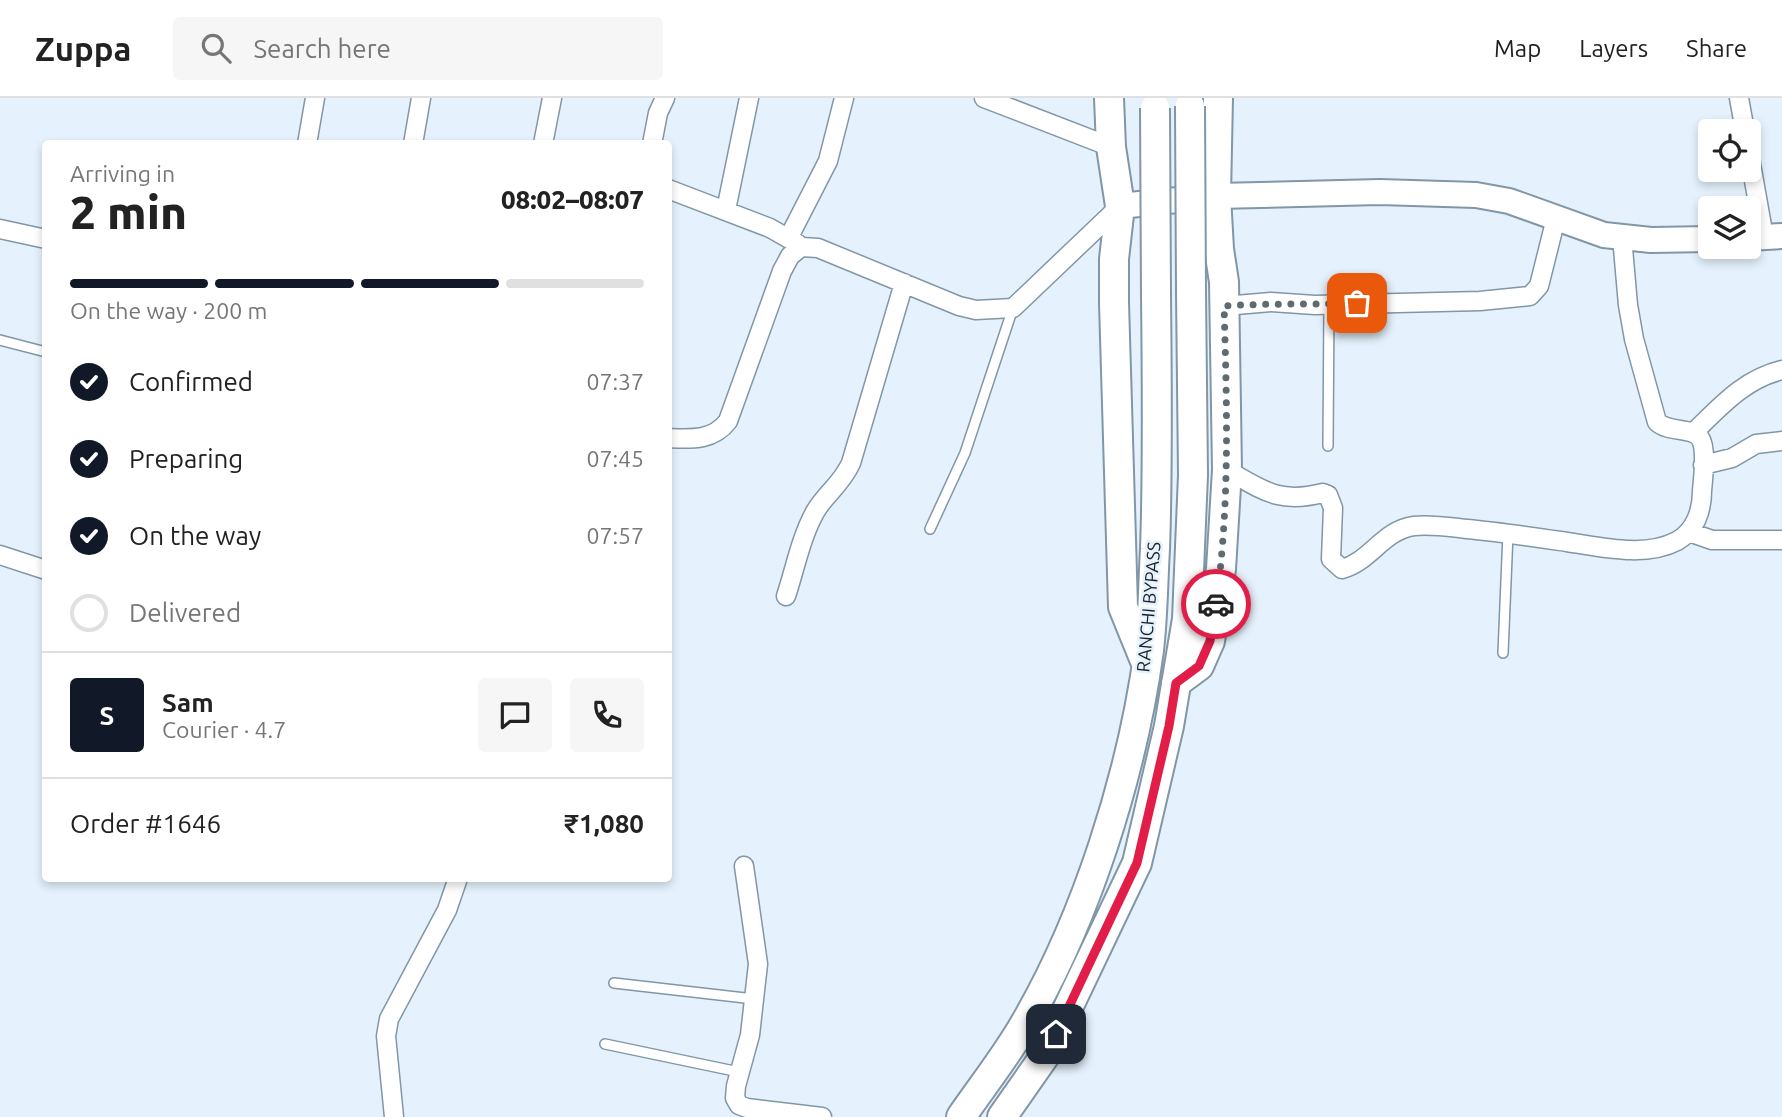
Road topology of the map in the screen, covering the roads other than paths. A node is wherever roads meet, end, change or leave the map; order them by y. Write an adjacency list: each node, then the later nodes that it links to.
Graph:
1 (315, 98): 14 (street)
2 (421, 98): 15 (street)
3 (552, 98): 16 (street)
4 (665, 98): 17 (street)
5 (749, 98): 23 (street)
6 (844, 98): 30 (street)
7 (984, 98): 18 (street)
8 (1109, 98): 18 (main road)
9 (1218, 98): 21 (main road)
10 (1739, 98): 13 (street)
11 (1190, 102): 53 (main road, RANCHI BYPASS, bridge)
12 (1155, 103): 52 (main road, RANCHI BYPASS, bridge)
13 (1743, 119)
14 (308, 140)
15 (414, 140)
16 (544, 140)
17 (653, 140)
18 (1111, 148): 22 (main road)
19 (1755, 182): 27 (street)
20 (672, 191): 23 (street)
21 (1216, 197): 22 (street); 24 (street); 33 (main road)
22 (1120, 206): 34 (street); 52 (main road)
23 (726, 211): 30 (street)
24 (1556, 218): 26 (street); 32 (street)
25 (0, 229): 28 (street)
26 (1622, 237): 29 (street); 38 (street)
27 (1765, 237)
28 (42, 238)
29 (1698, 239)
30 (795, 242): 31 (street); 39 (street)
31 (904, 283): 34 (street); 50 (street)
32 (1329, 304): 33 (street); 41 (lane)
33 (1224, 306): 43 (main road)
34 (1013, 308): 44 (lane)
35 (0, 341): 36 (lane)
36 (42, 351)
37 (1782, 370): 38 (street)
38 (1693, 433): 42 (street)
39 (672, 438)
40 (1782, 441): 42 (street)
41 (1328, 446)
42 (1703, 465): 45 (street)
43 (1227, 470): 46 (street); 53 (main road)
44 (930, 529)
45 (1689, 532): 46 (street); 47 (street)
46 (1508, 533): 51 (lane)
47 (1782, 540)
48 (0, 555): 49 (street)
49 (42, 569)
50 (786, 596)
51 (1503, 653)
52 (1146, 663): 62 (main road, RANCHI BYPASS)
53 (1176, 683): 63 (main road, RANCHI BYPASS)
54 (744, 866): 57 (street)
55 (457, 882): 60 (street)
56 (614, 983): 57 (lane)
57 (754, 999): 59 (street)
58 (605, 1044): 59 (lane)
59 (739, 1072): 61 (street)
60 (394, 1117)
61 (822, 1117)
62 (961, 1117)
63 (1002, 1117)

